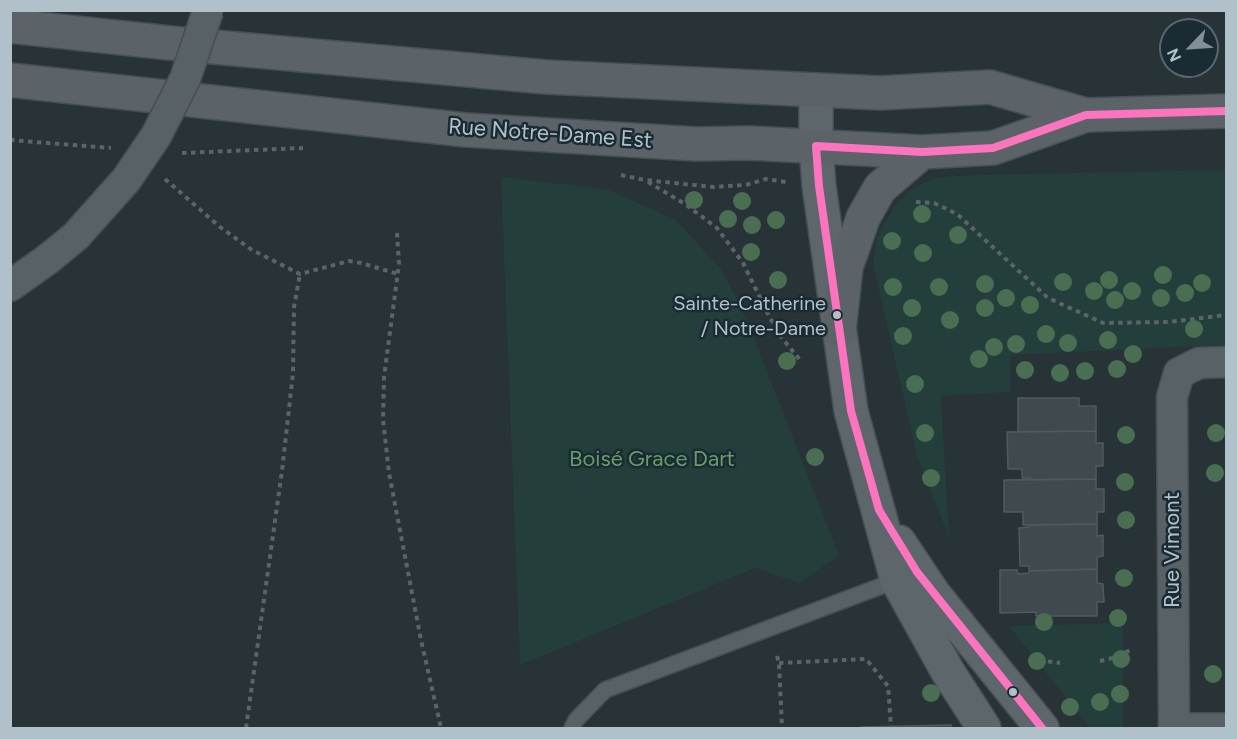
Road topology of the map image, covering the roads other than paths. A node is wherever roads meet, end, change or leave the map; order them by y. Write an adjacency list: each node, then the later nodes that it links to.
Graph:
1 (208, 11): 9 (street, bridge)
2 (10, 26): 4 (main road, Rue Notre-Dame Est)
3 (10, 80): 7 (main road, Rue Notre-Dame Est)
4 (816, 91): 6 (main road, Rue Notre-Dame Est); 7 (street)
5 (1227, 111): 6 (main road, Rue Notre-Dame Est)
6 (1086, 115): 8 (main road, Rue Notre-Dame Est)
7 (816, 146): 8 (main road, Rue Notre-Dame Est); 10 (street)
8 (922, 152): 10 (main road)
9 (10, 286)
10 (839, 330): 12 (street)
11 (1227, 362): 14 (street, Rue Vimont)
12 (907, 576): 15 (lane); 16 (street); 17 (street)
13 (1227, 721): 14 (lane)
14 (1174, 725)
15 (572, 729)
16 (984, 729)
17 (1042, 729)

